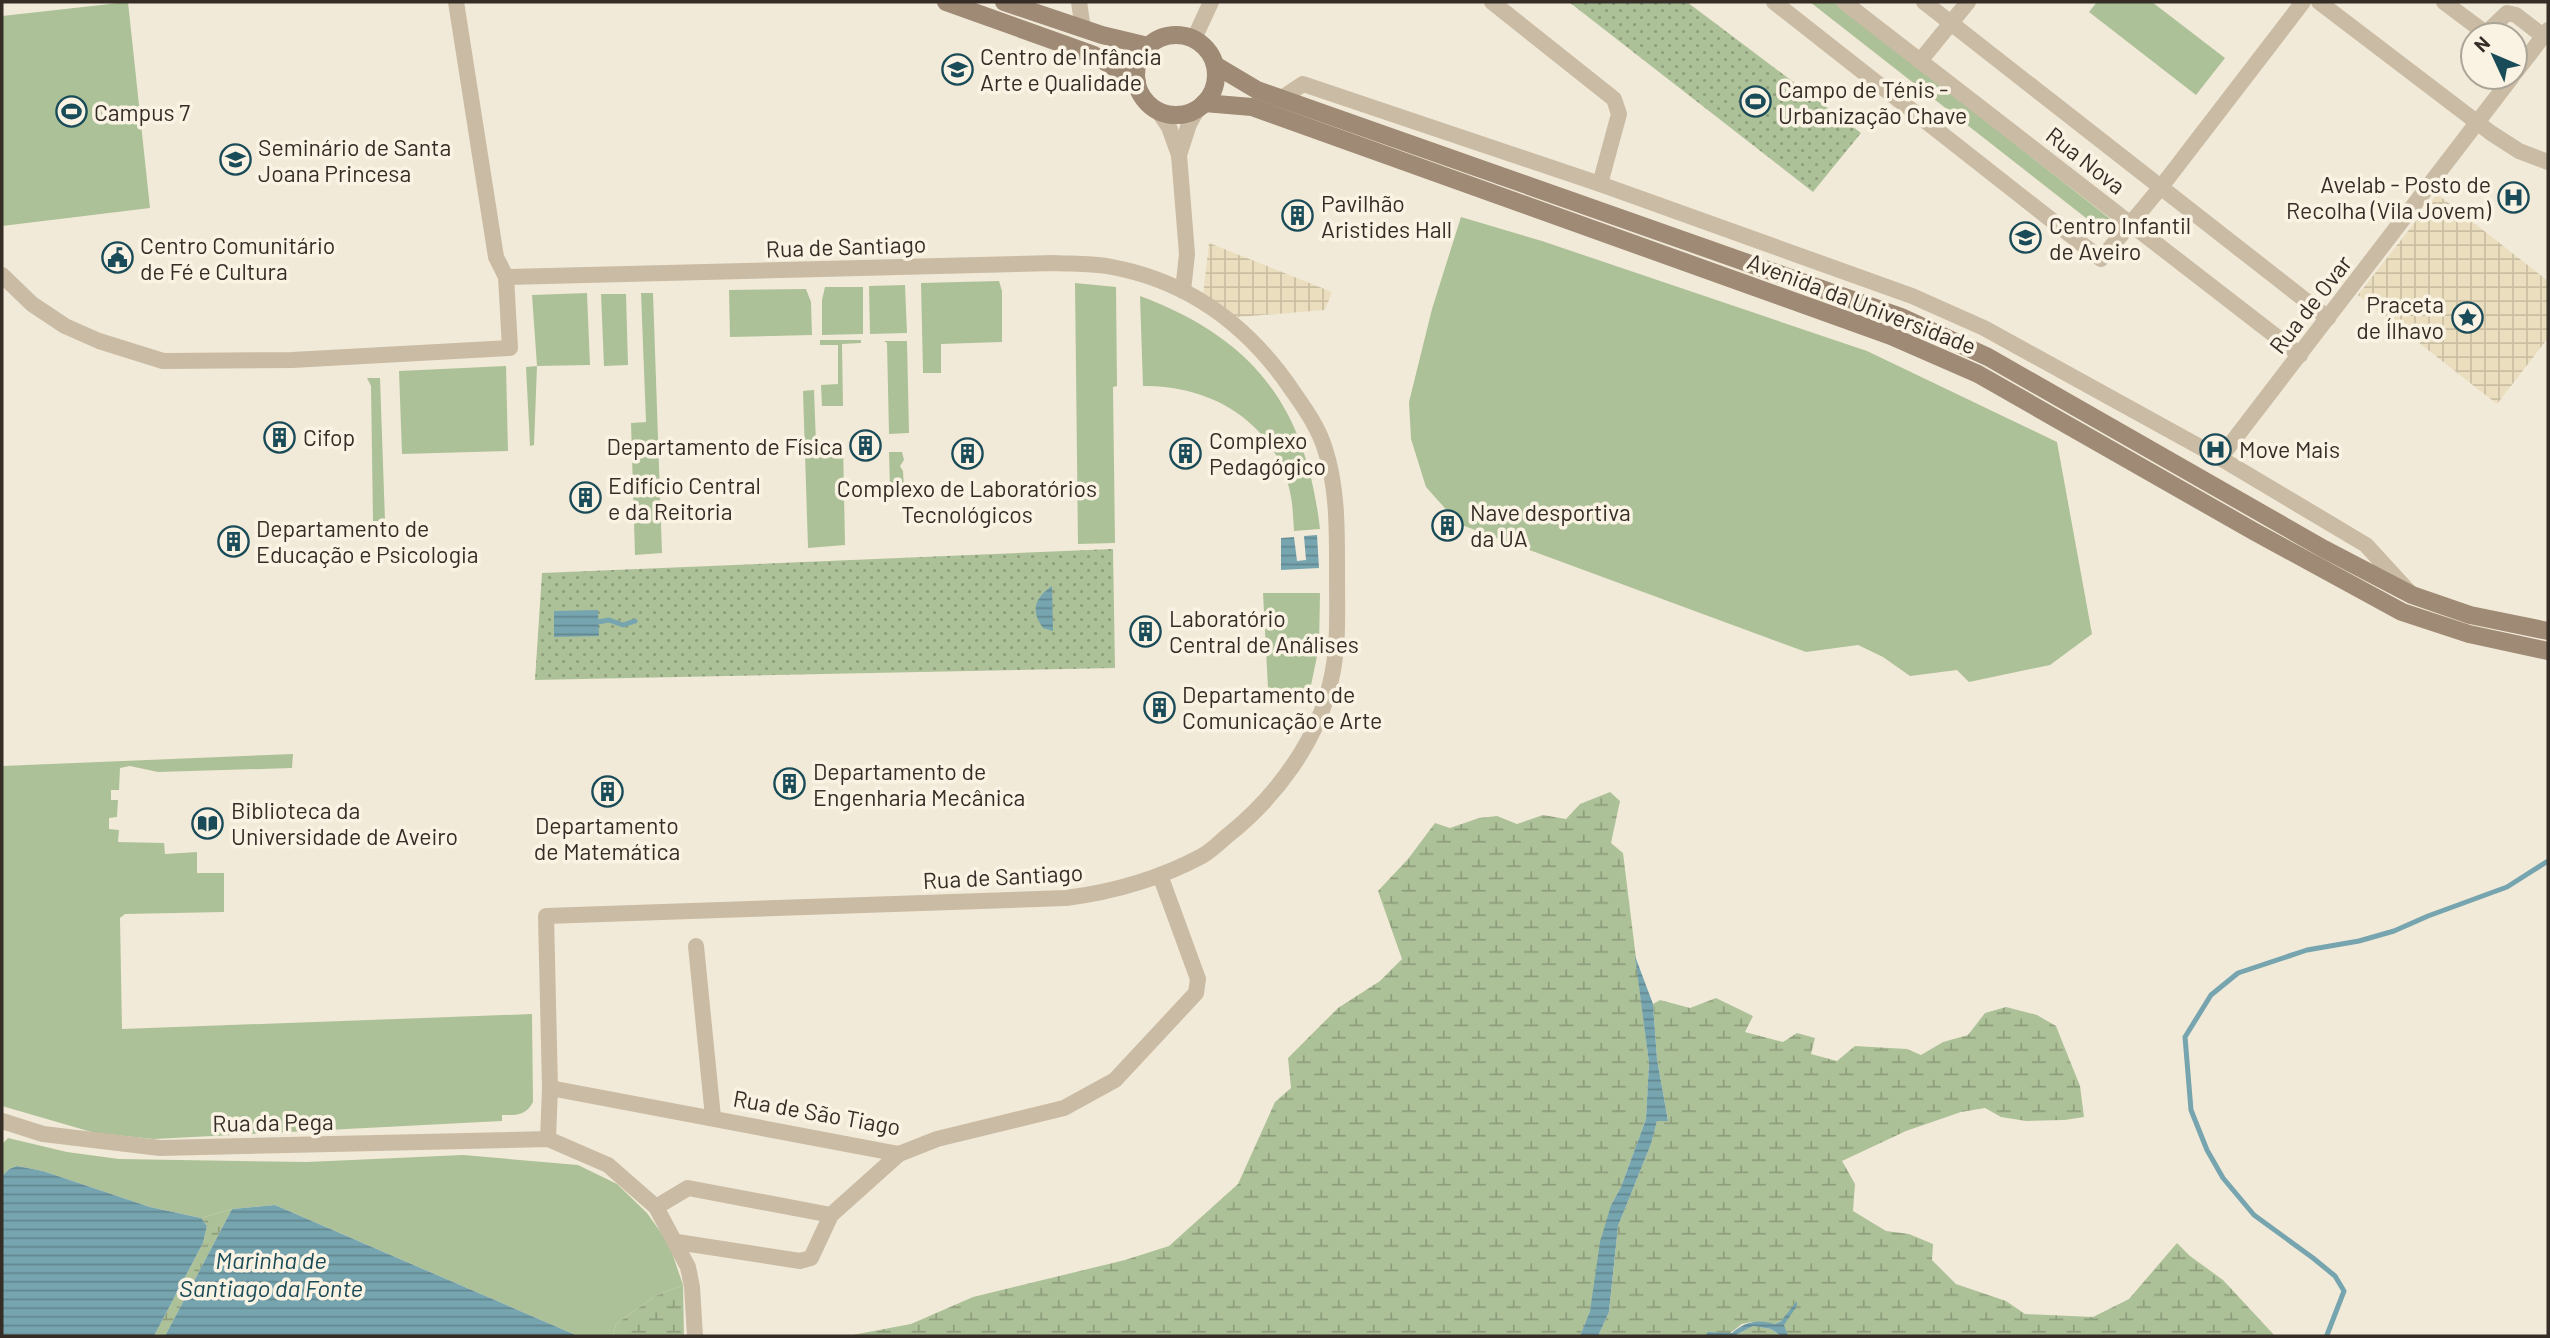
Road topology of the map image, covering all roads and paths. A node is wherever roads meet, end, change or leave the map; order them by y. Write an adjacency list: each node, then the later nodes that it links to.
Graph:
1 (456, 2): 38 (street)
2 (946, 2): 26 (main road)
3 (1004, 2): 19 (main road)
4 (1079, 2): 19 (street)
5 (1211, 2): 21 (street)
6 (1492, 2): 34 (street)
7 (1774, 2): 36 (street)
8 (1844, 2): 24 (street, Rua Nova)
9 (1924, 2): 17 (street, Rua Nova)
10 (1968, 2): 17 (street)
11 (2303, 2): 35 (street)
12 (2319, 2): 31 (street)
13 (2444, 2): 14 (street)
14 (2470, 21)
15 (2499, 21): 16 (street)
16 (2525, 21)
17 (1951, 23): 24 (street); 35 (street, Rua Nova)
18 (2529, 23): 20 (street)
19 (1083, 29): 22 (main road)
20 (2546, 33): 23 (street, Rua de Ovar)
21 (1194, 39): 22 (main road); 25 (main road)
22 (1148, 46): 26 (main road)
23 (2529, 52)
24 (1920, 61): 36 (street, Rua Nova)
25 (1215, 65): 28 (main road, Avenida da Universidade); 29 (main road)
26 (1137, 82): 30 (main road)
27 (2499, 91): 31 (street, Rua de Ovar)
28 (1282, 99): 34 (street, Avenida da Universidade); 43 (main road, Avenida da Universidade)
29 (1201, 105): 30 (main road); 32 (street); 45 (main road, Avenida da Universidade)
30 (1158, 111): 32 (street)
31 (2477, 123): 33 (street); 40 (street, Rua de Ovar)
32 (1179, 155): 39 (street)
33 (2548, 162)
34 (1600, 184): 42 (street, Avenida da Universidade)
35 (2161, 187): 36 (street); 40 (street, Rua Nova)
36 (2131, 223): 41 (street, Rua Nova)
37 (2, 275): 38 (street)
38 (506, 277): 39 (street, Rua de Santiago)
39 (1183, 291): 46 (street, Rua de Santiago)
40 (2328, 318): 41 (street, Rua de Ovar)
41 (2300, 355): 42 (street, Rua de Ovar)
42 (2220, 458): 43 (street, Avenida da Universidade)
43 (2412, 595): 44 (main road, Avenida da Universidade)
44 (2548, 631)
45 (2548, 651)
46 (1160, 875): 48 (street, Rua de Santiago); 52 (street, Rua de São Tiago)
47 (696, 946): 49 (street)
48 (550, 1088): 49 (street, Rua de São Tiago); 51 (street)
49 (713, 1117): 52 (street, Rua de São Tiago)
50 (2, 1121): 51 (street, Rua da Pega)
51 (548, 1139): 53 (street)
52 (900, 1154): 54 (street)
53 (656, 1207): 54 (street); 55 (street)
54 (831, 1215): 55 (street)
55 (677, 1242): 56 (street)
56 (695, 1336)

